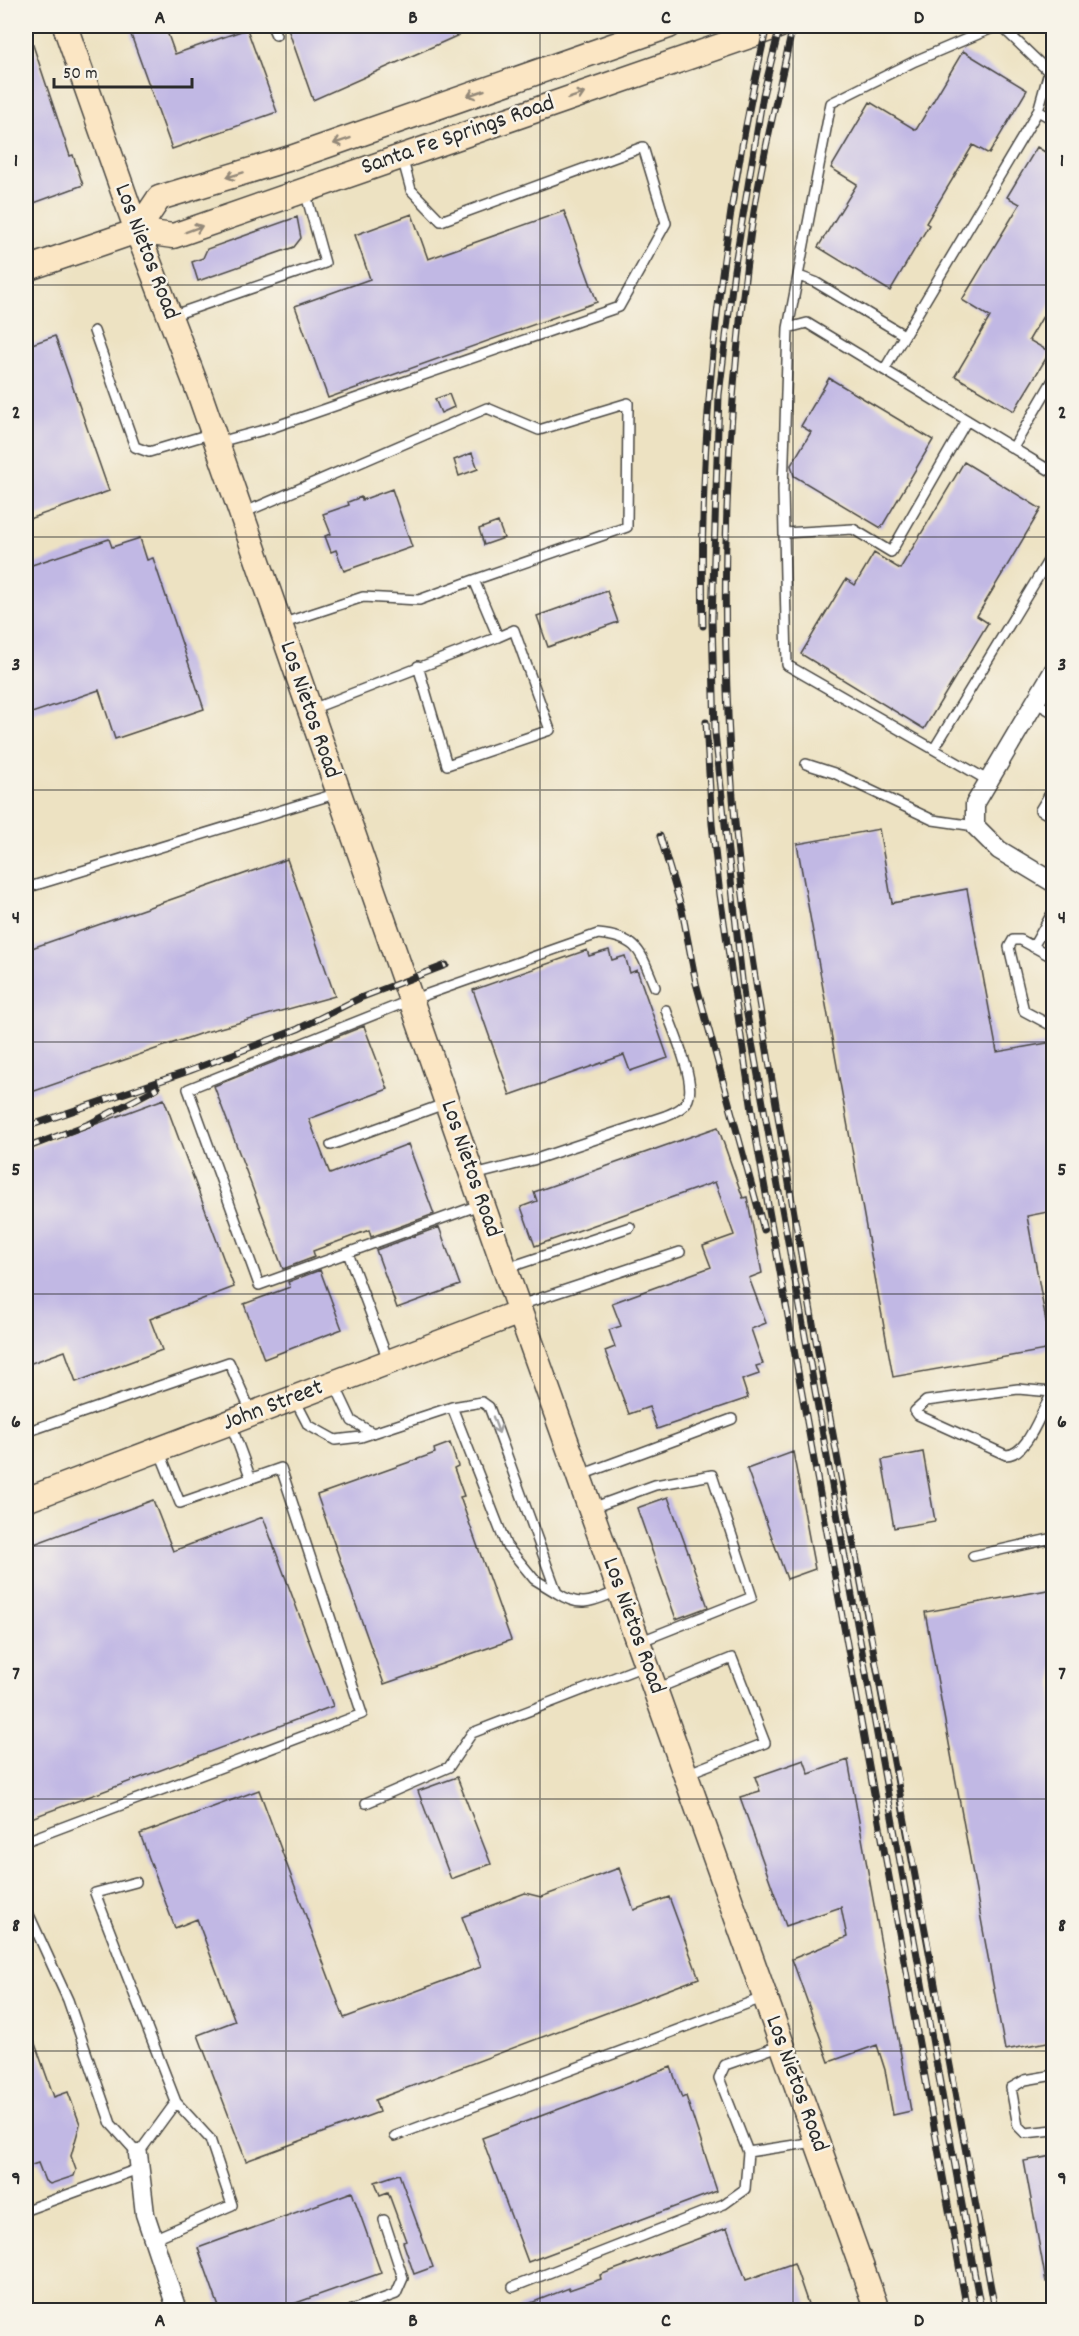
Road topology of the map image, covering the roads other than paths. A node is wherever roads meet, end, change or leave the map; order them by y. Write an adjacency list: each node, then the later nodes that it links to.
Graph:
1 (65, 26): 13 (main road, Los Nietos Road)
2 (272, 26): 6 (lane)
3 (669, 26): 10 (main road, Santa Fe Springs Road, one-way to 10)
4 (778, 26): 11 (main road, Santa Fe Springs Road, one-way to 4)
5 (999, 26): 7 (lane); 15 (lane)
6 (276, 35)
7 (1051, 68): 8 (lane)
8 (1038, 111): 9 (lane); 19 (lane)
9 (1053, 120)
10 (392, 123): 11 (main road); 13 (main road, Santa Fe Springs Road, one-way to 13)
11 (401, 156): 12 (main road, Santa Fe Springs Road); 23 (lane)
12 (305, 189): 13 (main road, Santa Fe Springs Road, one-way to 12); 16 (lane)
13 (137, 231): 14 (main road, Santa Fe Springs Road); 16 (main road, Los Nietos Road)
14 (26, 269)
15 (799, 276): 17 (lane); 19 (lane)
16 (171, 316): 23 (main road, Los Nietos Road)
17 (788, 328): 20 (lane); 27 (lane)
18 (94, 331): 23 (lane)
19 (904, 335): 20 (lane)
20 (884, 370): 22 (lane)
21 (1053, 378): 24 (lane)
22 (968, 420): 24 (lane); 27 (lane)
23 (214, 438): 26 (main road, Los Nietos Road)
24 (1013, 448): 25 (lane)
25 (1053, 473)
26 (241, 514): 29 (lane); 30 (main road, Los Nietos Road)
27 (784, 534): 37 (lane)
28 (1053, 551): 37 (lane)
29 (474, 580): 30 (lane); 31 (lane)
30 (280, 625): 35 (main road, Los Nietos Road)
31 (498, 637): 32 (lane); 32 (lane)
32 (418, 666): 35 (lane)
33 (1053, 670): 34 (street)
34 (1035, 702): 36 (lane); 39 (street)
35 (309, 710): 41 (main road, Los Nietos Road)
36 (1053, 713)
37 (934, 749): 39 (lane)
38 (806, 764): 43 (lane)
39 (989, 780): 43 (street)
40 (1053, 787): 42 (lane)
41 (338, 793): 45 (lane); 50 (main road, Los Nietos Road)
42 (1053, 818)
43 (975, 826): 44 (street)
44 (1053, 883)
45 (26, 888)
46 (1053, 910): 47 (lane)
47 (1033, 947): 48 (lane); 52 (lane)
48 (1053, 958)
49 (655, 987): 50 (lane)
50 (411, 1000): 53 (main road, Los Nietos Road); 59 (lane)
51 (666, 1010): 55 (lane)
52 (1053, 1027)
53 (447, 1103): 54 (lane); 55 (main road, Los Nietos Road)
54 (331, 1145)
55 (472, 1175): 56 (main road, Los Nietos Road)
56 (482, 1204): 59 (lane); 60 (main road, Los Nietos Road)
57 (630, 1227): 60 (lane)
58 (680, 1252): 61 (lane)
59 (348, 1253): 62 (lane)
60 (505, 1269): 61 (main road, Los Nietos Road)
61 (519, 1309): 62 (main road, John Street); 72 (main road, Los Nietos Road)
62 (389, 1362): 63 (main road, John Street)
63 (334, 1383): 65 (main road, John Street); 70 (lane)
64 (1053, 1392): 64 (lane)
65 (294, 1398): 67 (main road, John Street); 70 (lane)
66 (452, 1407): 70 (lane); 79 (lane); 79 (lane, one-way to 79)
67 (241, 1418): 69 (lane); 71 (main road, John Street); 73 (lane)
68 (732, 1419): 72 (lane)
69 (26, 1432)
70 (373, 1433)
71 (159, 1449): 73 (lane); 74 (main road, John Street)
72 (578, 1476): 75 (main road, Los Nietos Road)
73 (251, 1479): 85 (lane)
74 (26, 1500)
75 (590, 1508): 78 (main road, Los Nietos Road); 80 (lane)
76 (1053, 1538): 77 (lane)
77 (973, 1556)
78 (620, 1590): 79 (lane); 80 (main road, Los Nietos Road)
79 (557, 1593)
80 (639, 1642): 81 (main road, Los Nietos Road)
81 (647, 1665): 82 (main road, Los Nietos Road); 84 (lane)
82 (655, 1690): 83 (main road, Los Nietos Road); 83 (lane)
83 (686, 1774): 88 (main road, Los Nietos Road)
84 (366, 1803)
85 (26, 1841)
86 (136, 1882): 91 (lane)
87 (30, 1917): 96 (lane)
88 (765, 1997): 89 (main road, Los Nietos Road); 93 (lane)
89 (782, 2045): 94 (main road, Los Nietos Road); 95 (lane)
90 (1053, 2075): 92 (lane)
91 (177, 2102): 96 (lane); 99 (lane)
92 (1053, 2130)
93 (395, 2136)
94 (816, 2142): 95 (lane); 103 (main road, Los Nietos Road)
95 (748, 2152): 100 (lane)
96 (138, 2162): 97 (lane); 99 (street)
97 (26, 2210)
98 (384, 2220): 102 (lane)
99 (153, 2239): 101 (street)
100 (513, 2287)
101 (177, 2310)
102 (352, 2310)
103 (877, 2310)

